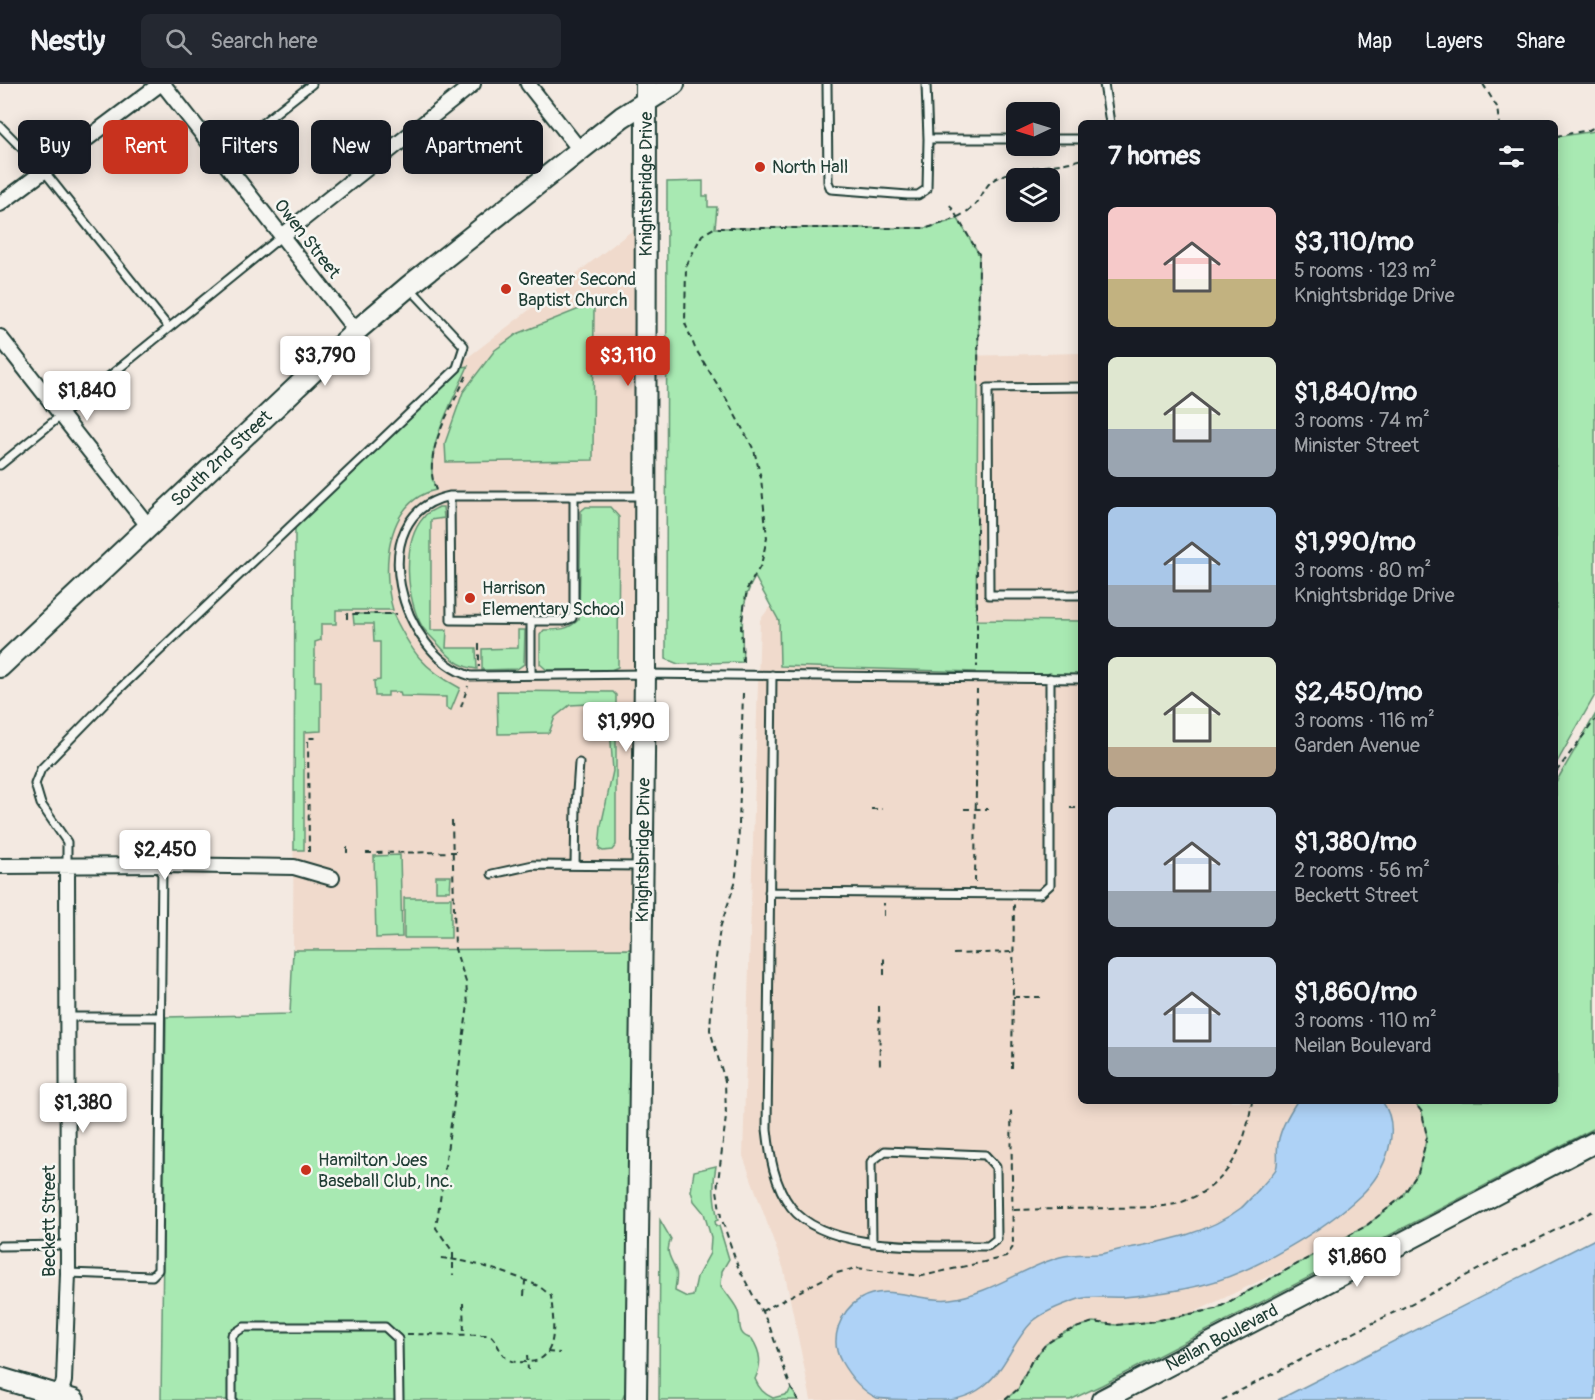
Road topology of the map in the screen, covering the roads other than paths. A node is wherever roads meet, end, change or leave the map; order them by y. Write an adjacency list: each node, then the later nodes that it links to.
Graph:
1 (161, 84): 13 (street, Owen Street); 14 (street)
2 (312, 84): 10 (lane)
3 (473, 84): 25 (street)
4 (528, 84): 20 (street)
5 (674, 84): 9 (street, South 2nd Street)
6 (828, 84): 15 (lane)
7 (926, 84): 15 (lane)
8 (1104, 84): 11 (lane)
9 (647, 92): 20 (street, South 2nd Street); 35 (street, Knightsbridge Drive)
10 (267, 120)
11 (1110, 120)
12 (0, 126): 19 (lane)
13 (200, 132)
14 (91, 136)
15 (928, 139): 16 (lane)
16 (1006, 139)
17 (1060, 139): 18 (lane)
18 (1078, 139)
19 (18, 144)
20 (580, 150): 26 (street, South 2nd Street)
21 (40, 174): 24 (street)
22 (46, 174): 27 (lane)
23 (233, 174): 25 (street, Owen Street)
24 (0, 204)
25 (282, 236): 27 (lane); 28 (street, Owen Street)
26 (409, 286): 28 (street, South 2nd Street); 50 (lane)
27 (169, 328): 31 (lane)
28 (356, 331): 36 (street, South 2nd Street)
29 (0, 337): 31 (street)
30 (1078, 387): 37 (lane)
31 (62, 416): 32 (lane); 36 (street)
32 (0, 465)
33 (450, 496): 34 (lane); 38 (lane); 41 (lane)
34 (574, 496): 35 (lane); 38 (lane)
35 (646, 496): 40 (street, Knightsbridge Drive)
36 (149, 526): 39 (street, South 2nd Street)
37 (1078, 595)
38 (531, 621): 41 (lane)
39 (0, 667)
40 (645, 674): 41 (lane); 42 (lane); 49 (street, Knightsbridge Drive)
41 (531, 675)
42 (772, 675): 43 (lane); 53 (lane)
43 (1050, 678): 44 (lane); 53 (lane)
44 (1078, 679)
45 (579, 763): 47 (lane)
46 (162, 865): 50 (street); 52 (street); 55 (lane)
47 (575, 865): 49 (lane); 51 (lane)
48 (0, 866): 50 (street)
49 (643, 866): 61 (street, Knightsbridge Drive)
50 (67, 867): 54 (street, Beckett Street)
51 (492, 874)
52 (332, 878)
53 (769, 892): 57 (lane)
54 (68, 1017): 55 (lane); 58 (street, Beckett Street)
55 (159, 1017): 60 (lane)
56 (1595, 1142): 68 (street, Neilan Boulevard)
57 (872, 1243): 57 (lane)
58 (67, 1245): 59 (lane); 60 (street, Beckett Street)
59 (0, 1246)
60 (68, 1273): 63 (street, Beckett Street)
61 (637, 1365): 66 (street); 67 (street, Knightsbridge Drive)
62 (0, 1378): 63 (street)
63 (64, 1398)
64 (232, 1400): 65 (lane)
65 (399, 1400)
66 (622, 1400)
67 (636, 1400)
68 (1102, 1400)

